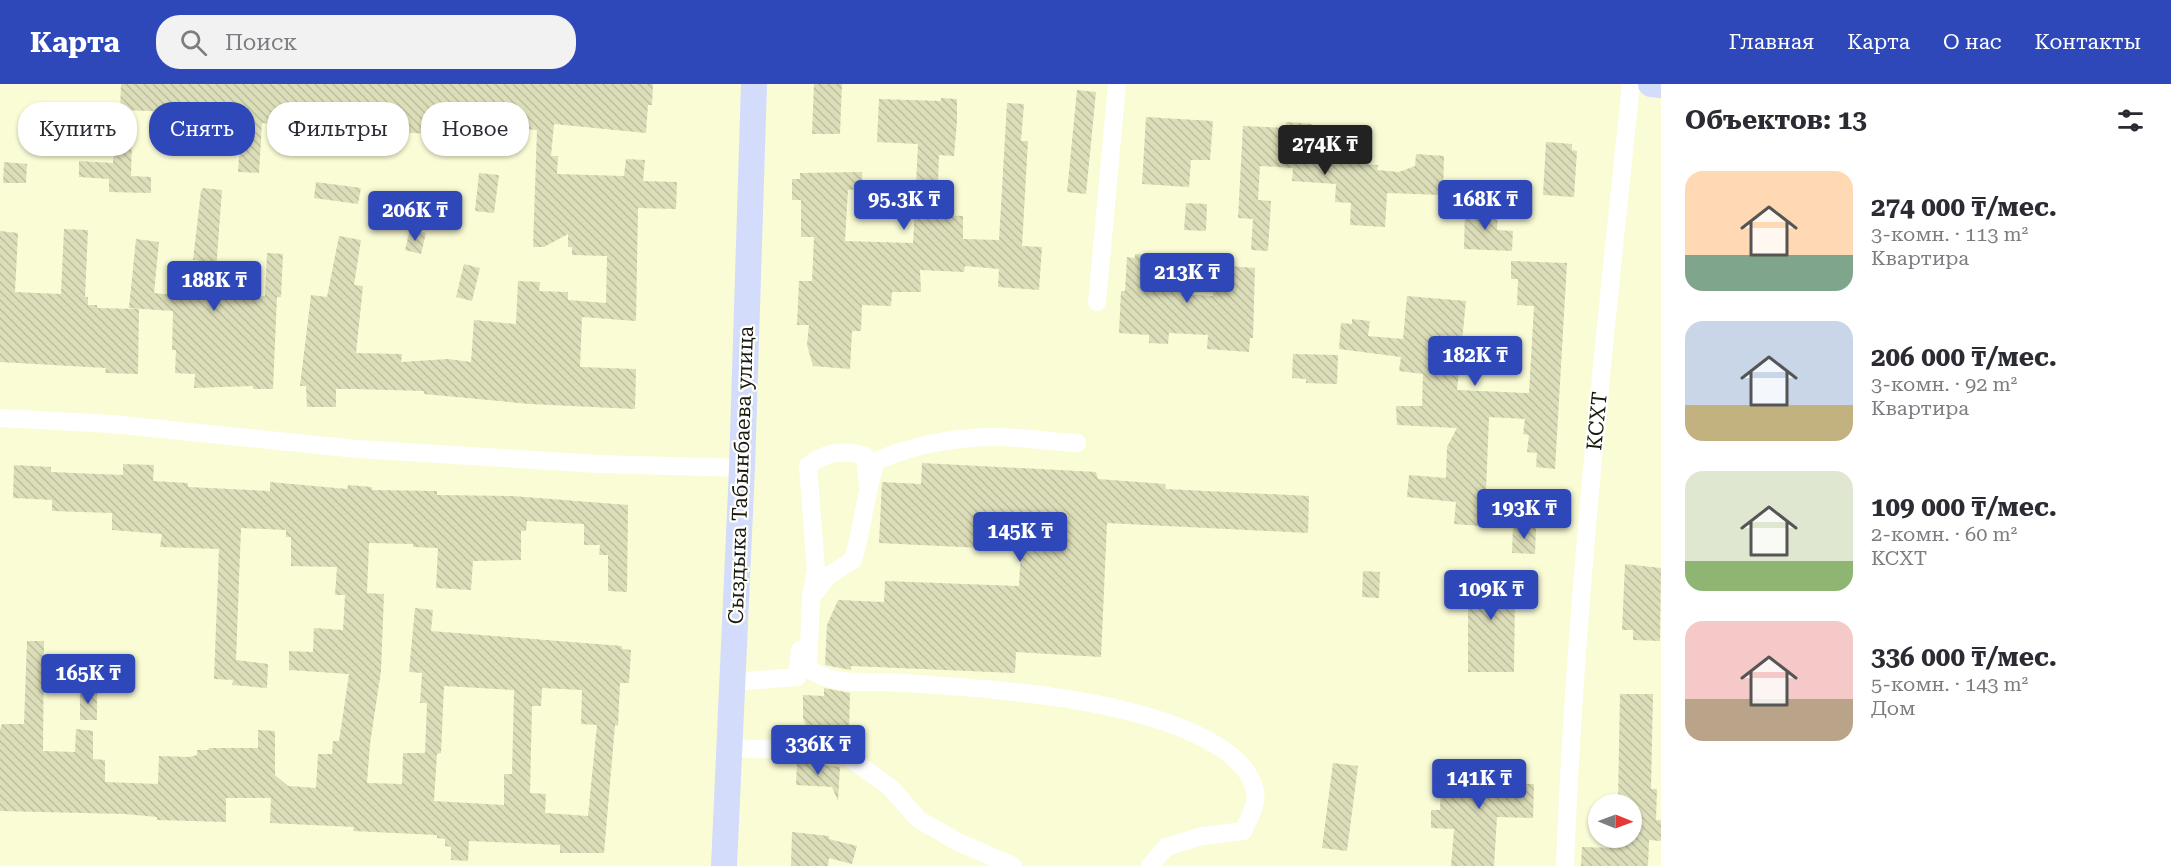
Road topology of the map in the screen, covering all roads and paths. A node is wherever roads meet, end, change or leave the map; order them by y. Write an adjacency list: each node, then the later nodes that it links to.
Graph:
1 (754, 84): 9 (street, Сыздыка Табынбаева улица)
2 (1117, 84): 6 (street)
3 (1631, 84): 17 (street, КСХТ)
4 (1651, 84): 5 (street)
5 (1661, 85)
6 (1097, 302)
7 (0, 418): 9 (street)
8 (1077, 443): 10 (street)
9 (742, 468): 12 (street, Сыздыка Табынбаева улица)
10 (868, 484): 11 (street); 11 (street)
11 (811, 597): 12 (street); 16 (street)
12 (732, 682): 13 (street, Сыздыка Табынбаева улица)
13 (729, 748): 14 (street, Сыздыка Табынбаева улица); 15 (street)
14 (724, 866)
15 (1013, 866)
16 (1150, 866)
17 (1565, 866)

